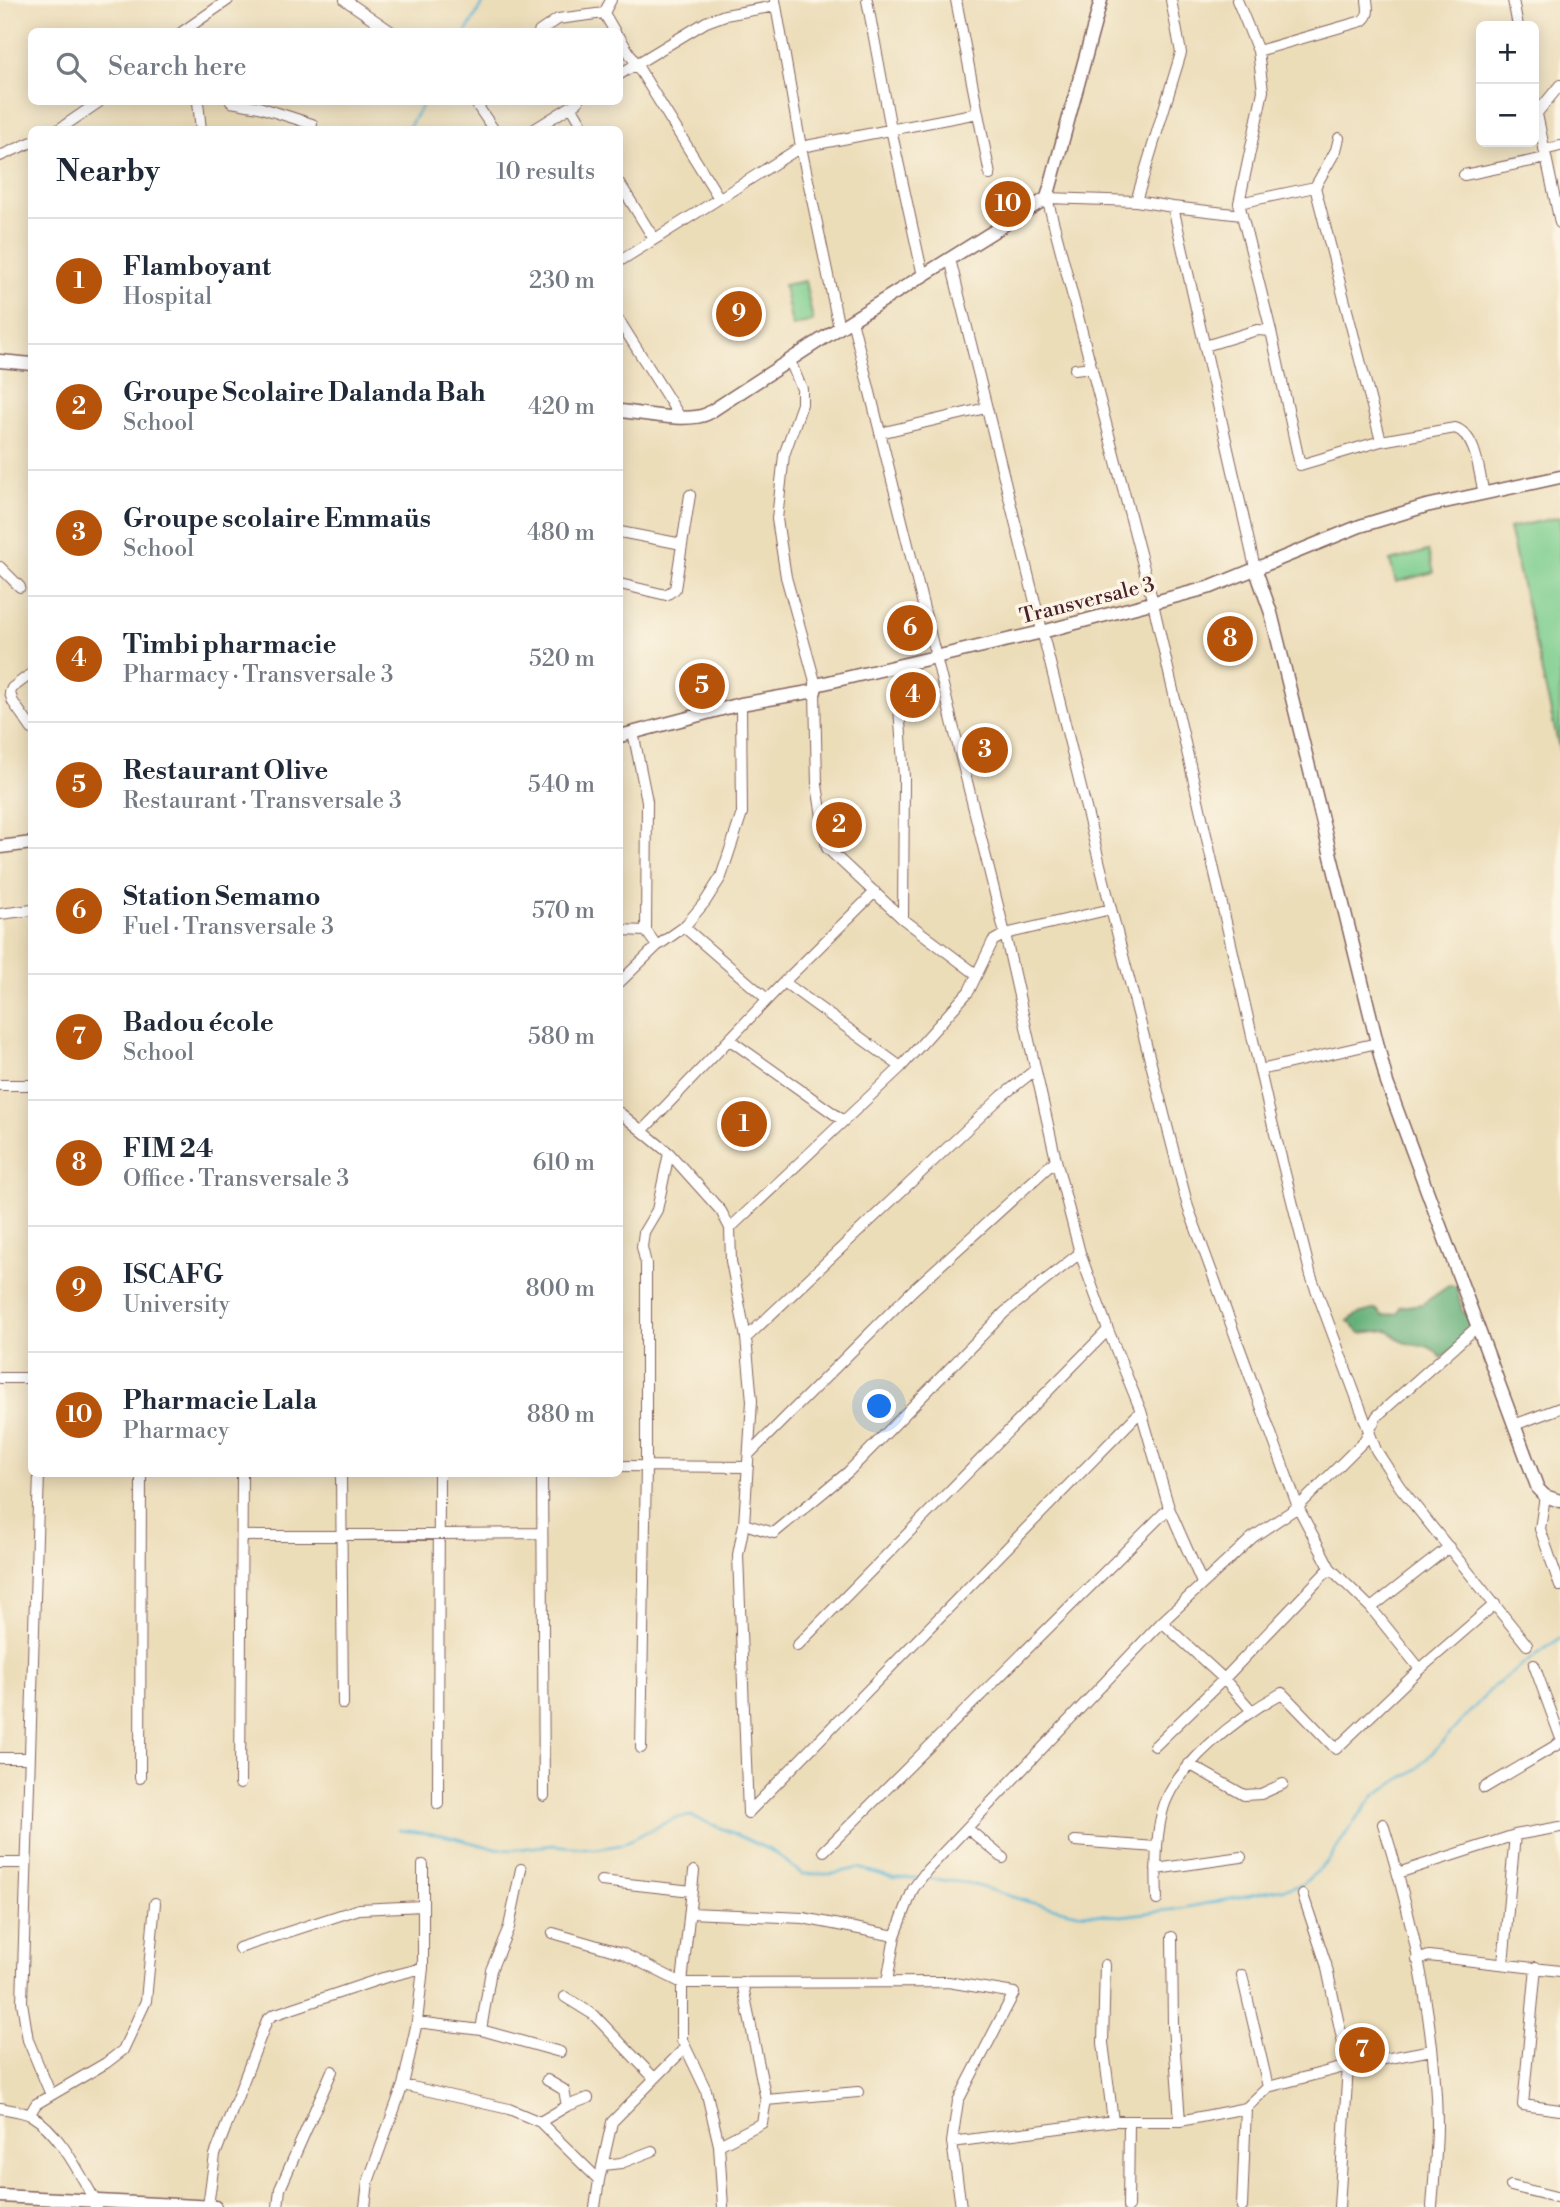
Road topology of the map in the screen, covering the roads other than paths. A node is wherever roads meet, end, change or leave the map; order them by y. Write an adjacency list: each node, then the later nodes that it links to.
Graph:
1 (228, 0): 14 (street)
2 (345, 0): 15 (street)
3 (611, 0): 12 (street)
4 (867, 0): 38 (street)
5 (956, 0): 30 (street)
6 (1101, 0): 50 (street)
7 (1171, 0): 51 (street)
8 (1237, 0): 19 (street)
9 (1367, 0): 19 (street)
10 (1513, 0): 13 (street)
11 (776, 3): 20 (street); 42 (street)
12 (604, 13): 16 (street); 17 (street)
13 (1517, 21)
14 (187, 28)
15 (386, 28)
16 (545, 28)
17 (613, 28)
18 (623, 43): 20 (street)
19 (1258, 51): 52 (street)
20 (635, 63): 21 (street); 49 (street)
21 (623, 72)
22 (1560, 85): 29 (street)
23 (95, 105): 32 (street)
24 (198, 105): 33 (street)
25 (248, 105): 31 (street)
26 (479, 105): 34 (street)
27 (572, 105): 35 (street)
28 (574, 105): 36 (street)
29 (1539, 110)
30 (978, 113): 38 (street); 45 (street)
31 (312, 124)
32 (65, 126)
33 (201, 126)
34 (492, 126)
35 (539, 126)
36 (583, 126)
37 (1539, 127): 43 (street)
38 (891, 129): 42 (street); 59 (street)
39 (1339, 138): 47 (street)
40 (28, 144): 44 (street)
41 (1560, 146): 43 (street)
42 (801, 147): 49 (street); 62 (street)
43 (1545, 154): 46 (street); 55 (street)
44 (0, 156)
45 (990, 175)
46 (1464, 175)
47 (1315, 187): 52 (street); 74 (street)
48 (623, 189): 56 (street)
49 (719, 198): 56 (street)
50 (1047, 198): 51 (street); 58 (street); 68 (street)
51 (1136, 201): 53 (street)
52 (1239, 203): 54 (street)
53 (1173, 207): 54 (street); 64 (street)
54 (1242, 215): 63 (street)
55 (1560, 223)
56 (654, 239): 57 (street)
57 (623, 259)
58 (950, 259): 59 (street); 70 (street)
59 (923, 276): 60 (street)
60 (852, 320): 62 (street); 73 (street)
61 (623, 327): 72 (street)
62 (839, 328): 66 (street)
63 (1270, 331): 64 (street); 74 (street)
64 (1205, 346): 81 (street)
65 (0, 361): 67 (street)
66 (790, 361): 72 (street); 89 (street)
67 (28, 364)
68 (1091, 367): 69 (street); 84 (street)
69 (1075, 369)
70 (986, 408): 73 (street); 85 (street)
71 (623, 411): 72 (street)
72 (680, 417)
73 (880, 433): 86 (street)
74 (1381, 441): 76 (street)
75 (1560, 477): 76 (street, Transversale 3)
76 (1484, 494): 81 (street, Transversale 3)
77 (690, 495): 79 (street)
78 (623, 532): 79 (street)
79 (682, 544): 82 (street)
80 (0, 568): 83 (street)
81 (1255, 568): 84 (street, Transversale 3); 111 (street)
82 (623, 585)
83 (20, 587)
84 (1153, 603): 85 (street, Transversale 3); 114 (street)
85 (1042, 632): 86 (street, Transversale 3); 97 (street)
86 (937, 657): 87 (street, Transversale 3); 104 (street)
87 (896, 666): 89 (street, Transversale 3); 100 (street)
88 (28, 676): 91 (street)
89 (816, 688): 90 (street, Transversale 3); 96 (street)
90 (741, 704): 92 (street, Transversale 3); 101 (street)
91 (28, 723)
92 (633, 732): 93 (street, Transversale 3); 103 (street)
93 (623, 735)
94 (28, 844): 95 (street)
95 (0, 847)
96 (875, 892): 100 (street); 108 (street)
97 (1111, 909): 104 (street); 145 (street)
98 (28, 910): 99 (street)
99 (0, 914)
100 (903, 919): 106 (street)
101 (684, 927): 105 (street); 109 (street)
102 (623, 930): 103 (street)
103 (646, 931): 105 (street)
104 (1006, 934): 106 (street); 113 (street)
105 (657, 946): 107 (street)
106 (976, 974): 112 (street)
107 (623, 979)
108 (784, 982): 109 (street); 112 (street)
109 (767, 999): 110 (street)
110 (730, 1040): 118 (street); 119 (street)
111 (1377, 1043): 114 (street); 124 (street)
112 (901, 1067): 118 (street)
113 (1035, 1070): 121 (street); 126 (street)
114 (1260, 1070): 132 (street)
115 (0, 1085): 116 (street)
116 (28, 1085)
117 (623, 1115): 119 (street)
118 (844, 1121): 122 (street)
119 (642, 1131): 120 (street)
120 (669, 1153): 122 (street); 135 (street)
121 (1056, 1160): 123 (street); 133 (street)
122 (730, 1228): 126 (street)
123 (1080, 1253): 125 (street); 147 (street)
124 (1478, 1326): 131 (street); 132 (street)
125 (1108, 1330): 130 (street); 160 (street)
126 (746, 1338): 133 (street)
127 (0, 1378): 128 (street)
128 (28, 1378)
129 (1560, 1408): 131 (street)
130 (1141, 1411): 146 (street); 147 (street)
131 (1514, 1425): 143 (street)
132 (1369, 1428): 145 (street); 152 (street)
133 (749, 1454): 136 (street)
134 (623, 1466): 135 (street)
135 (646, 1466): 136 (street); 169 (street)
136 (748, 1467): 147 (street)
137 (39, 1477): 171 (street)
138 (141, 1477): 173 (street)
139 (242, 1477): 150 (street)
140 (341, 1477): 151 (street)
141 (439, 1477): 149 (street)
142 (542, 1477): 148 (street)
143 (1545, 1496): 144 (street); 155 (street)
144 (1560, 1501)
145 (1298, 1507): 153 (street); 154 (street)
146 (1168, 1508): 154 (street); 185 (street)
147 (744, 1524)
148 (542, 1533): 149 (street); 177 (street)
149 (439, 1534): 151 (street); 178 (street)
150 (242, 1536): 151 (street); 174 (street)
151 (340, 1536): 164 (street)
152 (1449, 1547): 156 (street); 157 (street)
153 (1330, 1568): 157 (street); 163 (street)
154 (1202, 1583): 158 (street)
155 (1560, 1586)
156 (1494, 1604): 159 (street); 162 (street)
157 (1371, 1608): 162 (street)
158 (1162, 1622): 163 (street); 181 (street)
159 (1528, 1645)
160 (797, 1646)
161 (1534, 1665): 166 (street)
162 (1420, 1669): 165 (street)
163 (1224, 1679): 165 (street); 168 (street)
164 (344, 1704)
165 (1251, 1710): 172 (street)
166 (1560, 1736)
167 (1560, 1743): 176 (street)
168 (1155, 1746)
169 (641, 1748)
170 (0, 1758): 171 (street)
171 (29, 1758): 189 (street)
172 (1189, 1764): 175 (street); 184 (street)
173 (140, 1778)
174 (240, 1784)
175 (1283, 1784)
176 (1484, 1788)
177 (544, 1797)
178 (438, 1804)
179 (1383, 1824): 194 (street)
180 (1560, 1827): 182 (street)
181 (967, 1828): 187 (street); 203 (street)
182 (1515, 1835): 194 (street); 207 (street)
183 (1075, 1841): 184 (street)
184 (1156, 1847): 192 (street)
185 (824, 1851)
186 (1241, 1857): 192 (street)
187 (1003, 1858)
188 (0, 1863): 189 (street)
189 (26, 1863): 229 (street)
190 (423, 1865): 200 (street)
191 (521, 1869): 218 (street)
192 (1156, 1869): 198 (street)
193 (694, 1871): 196 (street)
194 (1398, 1873): 206 (street)
195 (601, 1881): 196 (street)
196 (692, 1891): 201 (street)
197 (1303, 1895): 222 (street)
198 (1157, 1900)
199 (156, 1903): 229 (street)
200 (423, 1906): 205 (street); 210 (street)
201 (690, 1913): 203 (street); 215 (street)
202 (553, 1933): 215 (street)
203 (895, 1936): 214 (street)
204 (1171, 1937): 238 (street)
205 (239, 1948)
206 (1417, 1960): 207 (street); 220 (street)
207 (1503, 1964): 209 (street)
208 (1105, 1965): 237 (street)
209 (1536, 1967): 211 (street); 235 (street)
210 (423, 1968): 217 (street); 251 (street)
211 (1560, 1971)
212 (1242, 1975): 227 (street)
213 (742, 1982): 214 (street); 215 (street); 231 (street)
214 (887, 1982): 241 (street)
215 (682, 1983): 219 (street)
216 (565, 1997): 224 (street)
217 (417, 2022): 218 (street); 226 (street)
218 (481, 2030): 221 (street)
219 (685, 2048): 224 (street); 242 (street)
220 (1432, 2050): 222 (street); 261 (street)
221 (560, 2052)
222 (1348, 2066): 227 (street); 260 (street)
223 (332, 2071): 253 (street)
224 (654, 2078): 244 (street)
225 (547, 2080): 232 (street)
226 (403, 2085): 239 (street); 254 (street)
227 (1268, 2087): 234 (street)
228 (858, 2092): 231 (street)
229 (51, 2095): 236 (street)
230 (588, 2098): 232 (street)
231 (766, 2100): 242 (street)
232 (567, 2106): 239 (street)
233 (0, 2108): 236 (street)
234 (1246, 2108): 238 (street); 259 (street)
235 (1560, 2110)
236 (30, 2114): 249 (street)
237 (1113, 2121): 240 (street); 241 (street)
238 (1180, 2121): 240 (street)
239 (540, 2122): 245 (street)
240 (1129, 2123): 258 (street)
241 (952, 2142): 257 (street)
242 (719, 2145): 256 (street)
243 (652, 2151): 244 (street)
244 (603, 2165): 245 (street)
245 (599, 2180): 255 (street)
246 (1511, 2186): 247 (street)
247 (1560, 2198)
248 (2, 2200): 249 (street)
249 (96, 2205): 250 (street)
250 (171, 2206): 251 (street)
251 (208, 2207): 252 (street)
252 (215, 2207)
253 (278, 2207)
254 (365, 2207)
255 (595, 2207)
256 (723, 2207)
257 (961, 2207)
258 (1128, 2207)
259 (1242, 2207)
260 (1339, 2207)
261 (1432, 2207)

